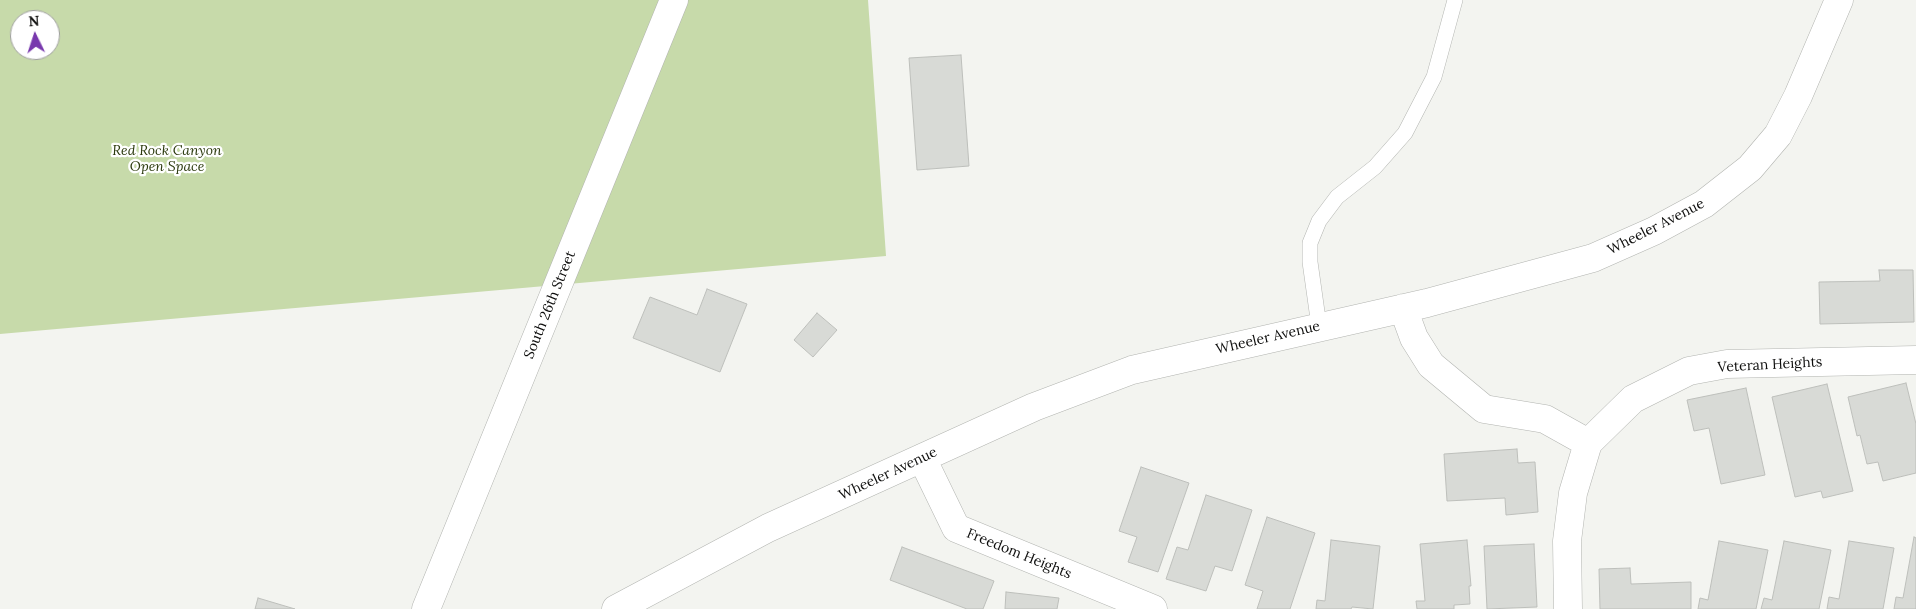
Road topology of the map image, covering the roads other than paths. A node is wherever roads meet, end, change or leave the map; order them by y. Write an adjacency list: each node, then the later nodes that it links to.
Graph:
1 (674, 0): 9 (street, South 26th Street)
2 (1455, 0): 5 (lane)
3 (1839, 0): 4 (street, Wheeler Avenue)
4 (1403, 308): 5 (street, Wheeler Avenue); 7 (street)
5 (1319, 326): 8 (street, Wheeler Avenue)
6 (1916, 360): 7 (street, Veteran Heights)
7 (1588, 443): 12 (street, Veteran Heights)
8 (922, 458): 10 (street, Wheeler Avenue); 11 (street, Freedom Heights)
9 (426, 609)
10 (616, 609)
11 (1153, 609)
12 (1568, 609)

